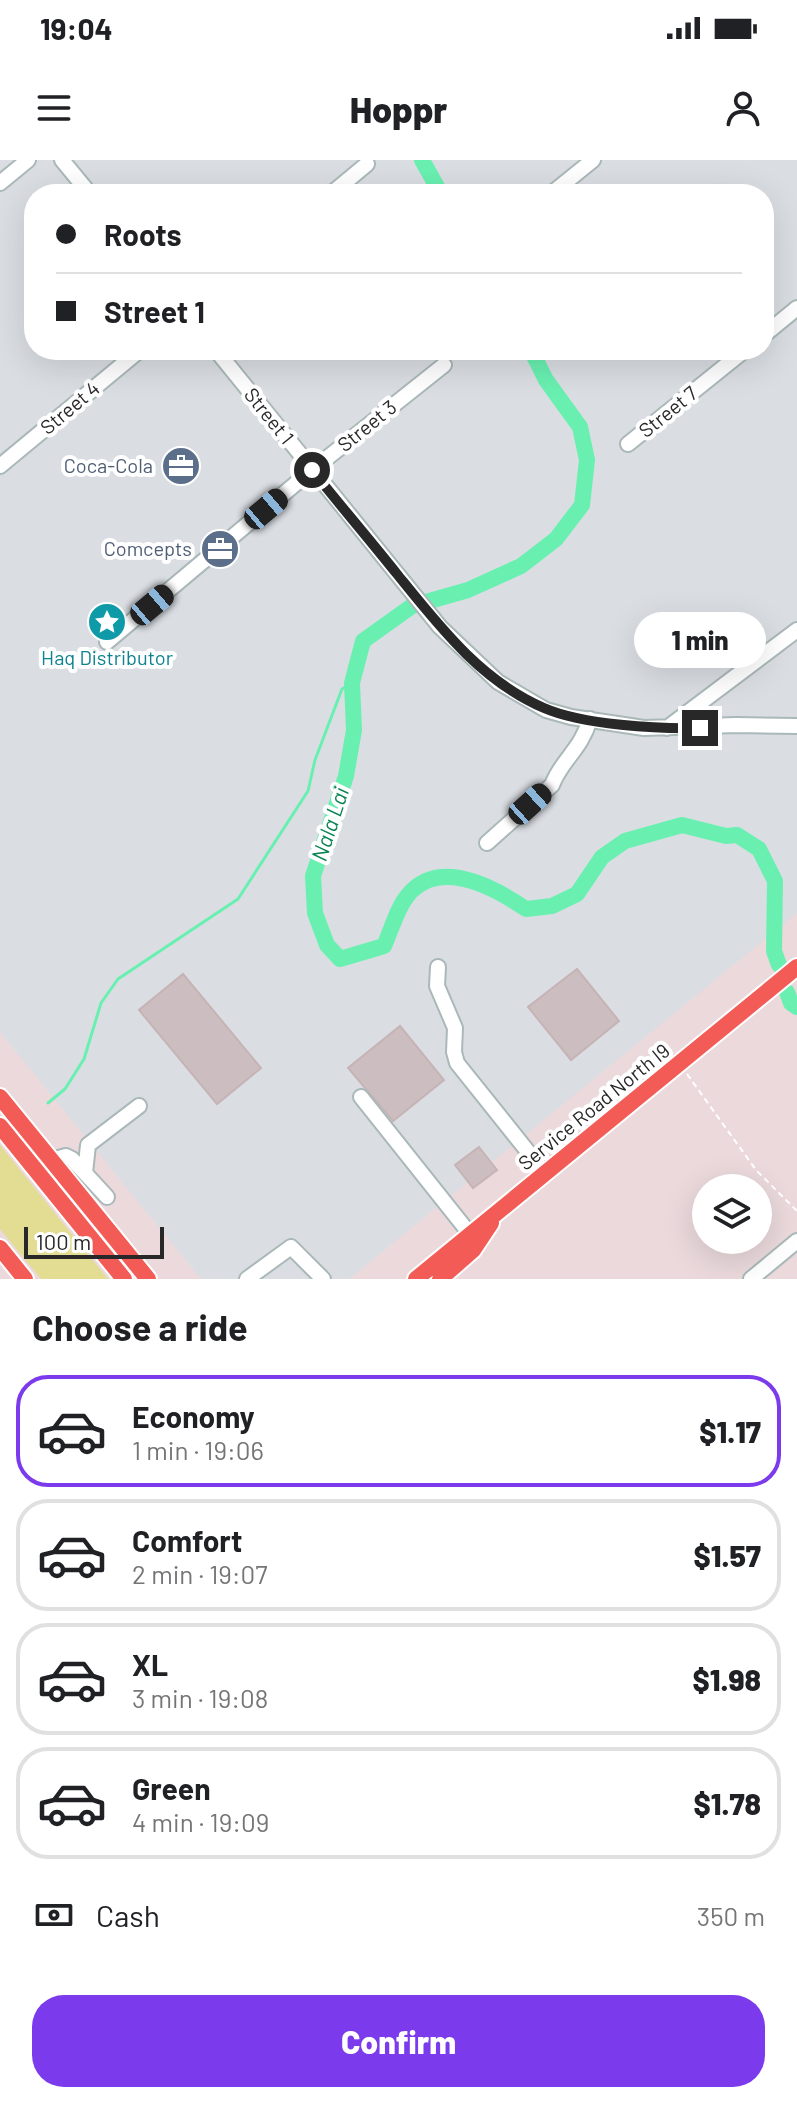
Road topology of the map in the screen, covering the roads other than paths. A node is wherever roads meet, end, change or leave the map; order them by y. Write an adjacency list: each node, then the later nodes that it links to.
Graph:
1 (28, 160): 5 (street)
2 (62, 160): 6 (street)
3 (593, 160): 8 (street)
4 (367, 164): 7 (street)
5 (0, 183)
6 (82, 184)
7 (343, 184)
8 (563, 184)
9 (797, 308): 10 (street)
10 (774, 327)
11 (128, 360): 16 (street, Street 4)
12 (224, 360): 17 (street, Street 1)
13 (733, 360): 15 (street, Street 7)
14 (444, 365): 17 (street, Street 3)
15 (628, 444)
16 (0, 466)
17 (312, 470): 19 (street, Street 3); 20 (street, Street 1)
18 (797, 630): 22 (street)
19 (107, 642)
20 (590, 719): 22 (street, Street 1); 23 (street)
21 (797, 726): 22 (street, Street 1)
22 (666, 729)
23 (487, 843)
24 (438, 967): 33 (street)
25 (797, 967): 33 (main road, Service Road North I9)
26 (0, 1097): 31 (main road)
27 (361, 1097): 36 (street)
28 (139, 1106): 30 (street)
29 (0, 1126): 40 (main road)
30 (88, 1145): 31 (street); 32 (street)
31 (59, 1158): 32 (street); 41 (main road)
32 (85, 1173): 34 (street)
33 (545, 1173): 35 (main road, Service Road North I9)
34 (107, 1197)
35 (498, 1211): 36 (main road, Service Road North I9); 45 (main road)
36 (470, 1234): 44 (main road, Service Road North I9)
37 (797, 1241): 46 (street)
38 (0, 1248): 39 (main road)
39 (25, 1279)
40 (124, 1279)
41 (148, 1279)
42 (247, 1279): 43 (street)
43 (323, 1279)
44 (416, 1279)
45 (440, 1279)
46 (751, 1279)

